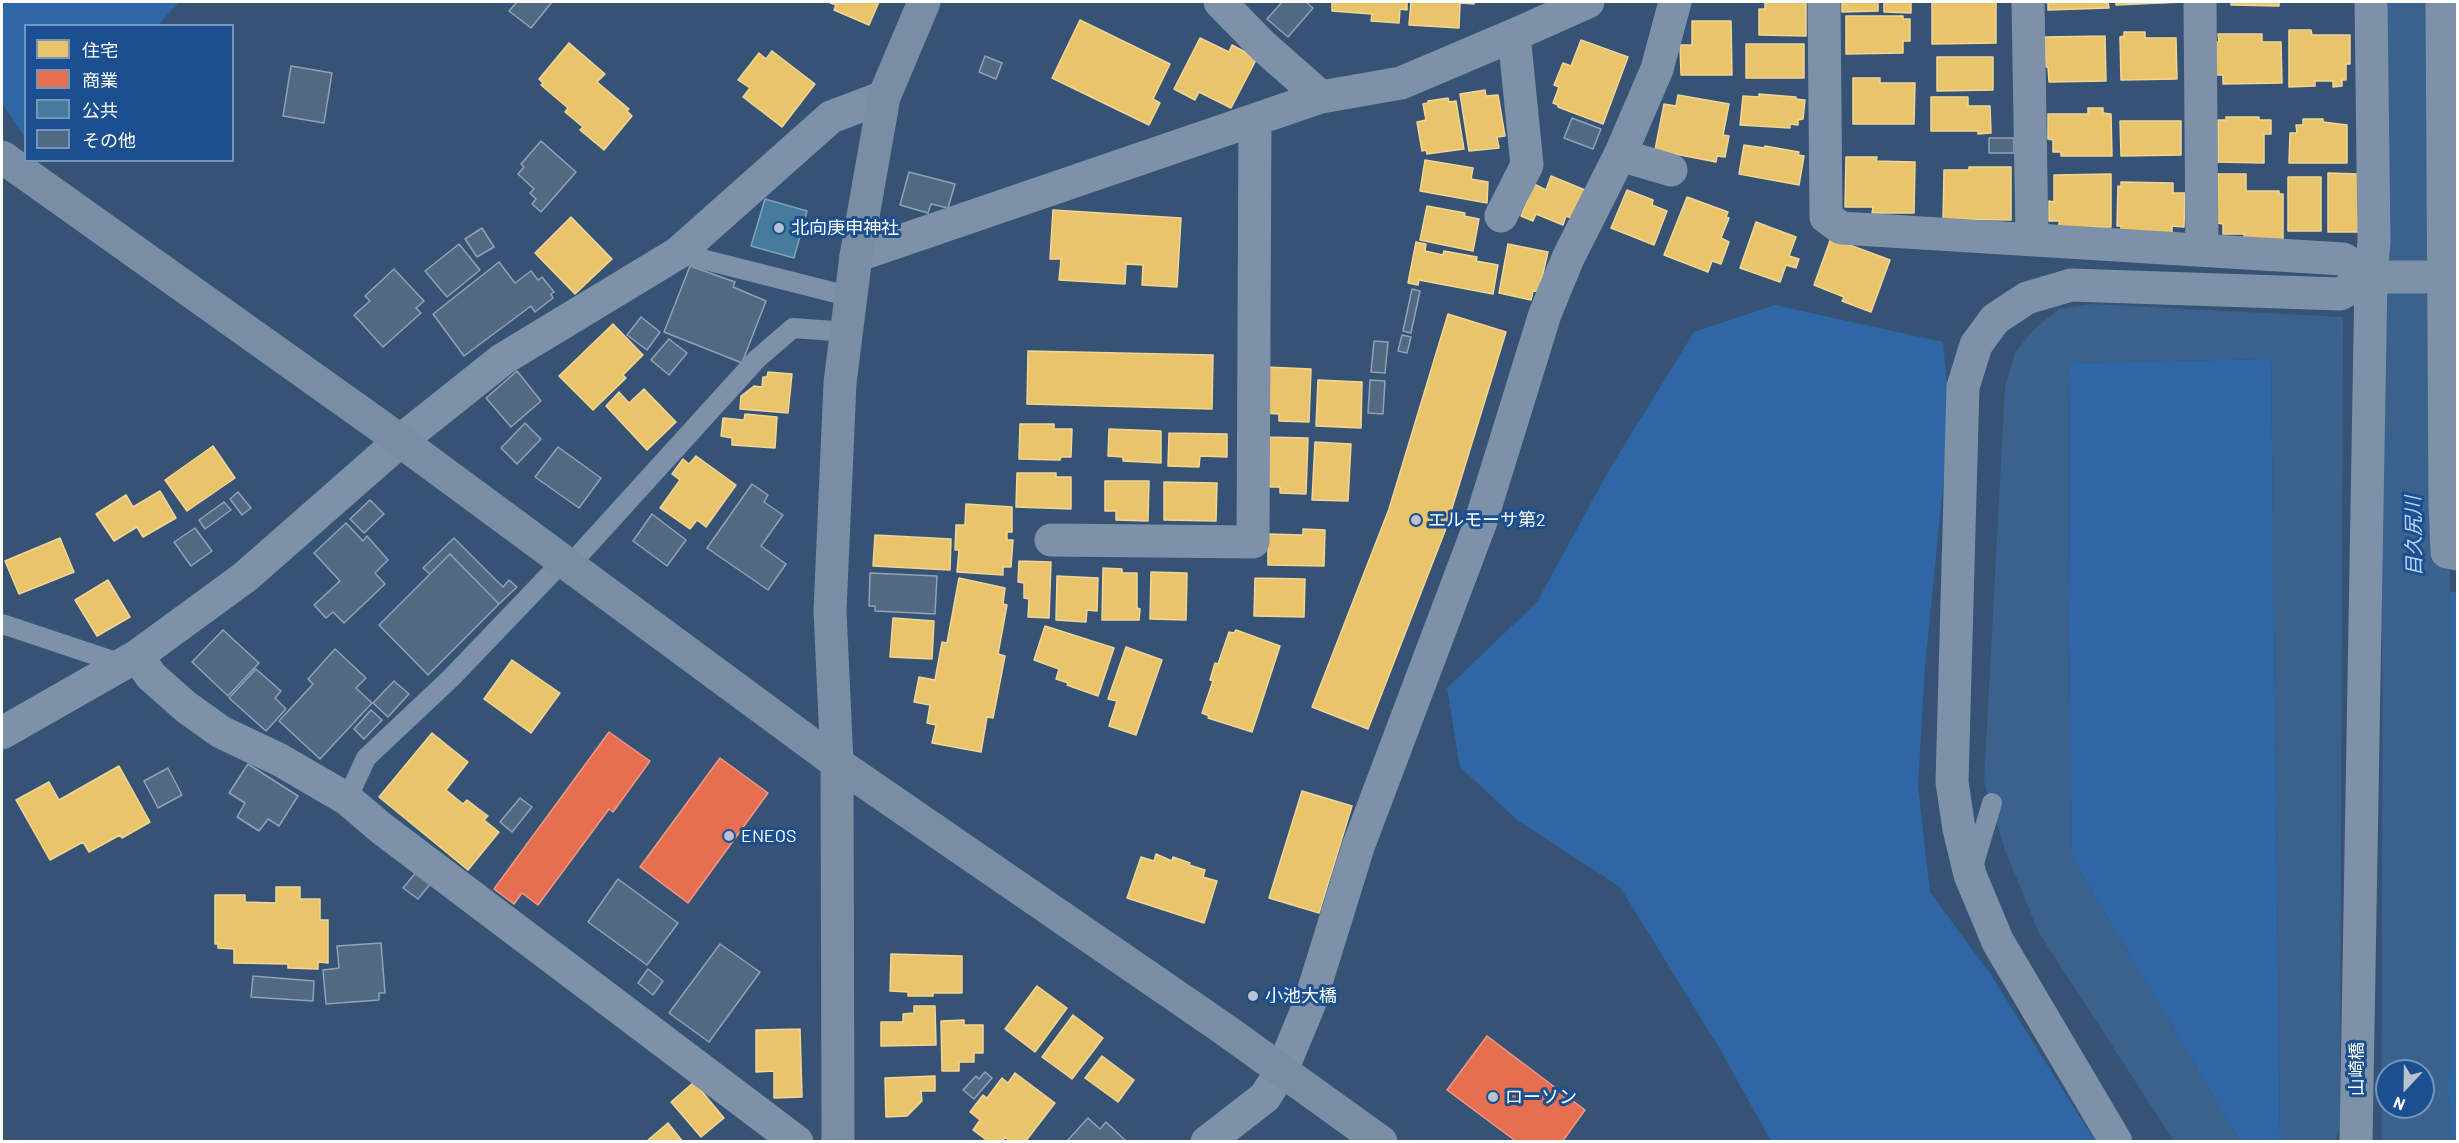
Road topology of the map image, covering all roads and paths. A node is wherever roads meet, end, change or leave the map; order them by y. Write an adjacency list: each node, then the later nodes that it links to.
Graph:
1 (924, 2): 11 (street)
2 (1220, 2): 12 (street)
3 (1588, 2): 10 (street)
4 (1675, 2): 14 (street)
5 (1824, 2): 18 (street)
6 (2028, 2): 18 (street)
7 (2200, 2): 19 (street)
8 (2371, 2): 22 (street, 山崎橋)
9 (2442, 2): 23 (street)
10 (1514, 35): 12 (street); 17 (street)
11 (885, 97): 20 (street); 21 (street)
12 (1321, 97): 13 (street)
13 (1255, 120): 21 (street); 28 (street)
14 (1620, 155): 16 (street); 38 (street)
15 (2, 157): 26 (street)
16 (1671, 170)
17 (1501, 216)
18 (2032, 238): 19 (street)
19 (2202, 249): 22 (street)
20 (678, 253): 24 (lane); 26 (street)
21 (856, 256): 24 (street)
22 (2378, 277): 23 (street); 37 (street); 44 (street, 山崎橋)
23 (2439, 278): 27 (street)
24 (852, 297): 25 (street)
25 (847, 332): 30 (lane); 34 (street)
26 (390, 434): 30 (street); 32 (street)
27 (2451, 506): 29 (street)
28 (1051, 540)
29 (2457, 554)
30 (567, 563): 34 (street); 35 (lane)
31 (2, 624): 32 (lane)
32 (130, 660): 33 (street); 35 (street)
33 (2, 733)
34 (837, 763): 38 (street); 40 (street)
35 (347, 799): 39 (street)
36 (1992, 803): 37 (lane)
37 (1970, 875): 43 (street)
38 (1282, 1070): 41 (street); 42 (street)
39 (797, 1142)
40 (838, 1142)
41 (1207, 1142)
42 (1381, 1142)
43 (2116, 1142)
44 (2356, 1142)

